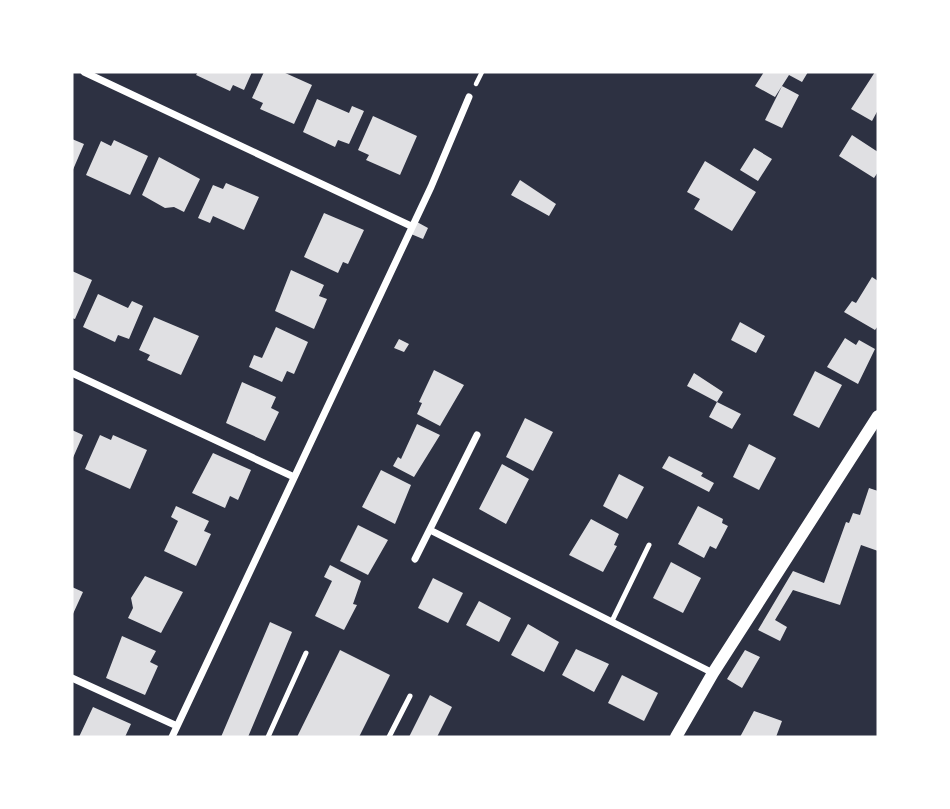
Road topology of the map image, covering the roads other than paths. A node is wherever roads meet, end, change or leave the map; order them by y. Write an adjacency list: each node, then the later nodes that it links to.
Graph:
1 (84, 72): 3 (street)
2 (469, 97): 3 (street)
3 (411, 226): 7 (street)
4 (72, 373): 7 (street)
5 (878, 416): 13 (street)
6 (477, 435): 8 (street)
7 (294, 477): 16 (street)
8 (429, 530): 10 (street); 11 (street)
9 (649, 545): 11 (lane)
10 (415, 559)
11 (612, 621): 13 (street)
12 (306, 653): 18 (lane)
13 (713, 673): 20 (street)
14 (72, 678): 16 (street)
15 (410, 696): 19 (lane)
16 (177, 726): 17 (street)
17 (172, 737)
18 (268, 737)
19 (389, 737)
20 (677, 737)

